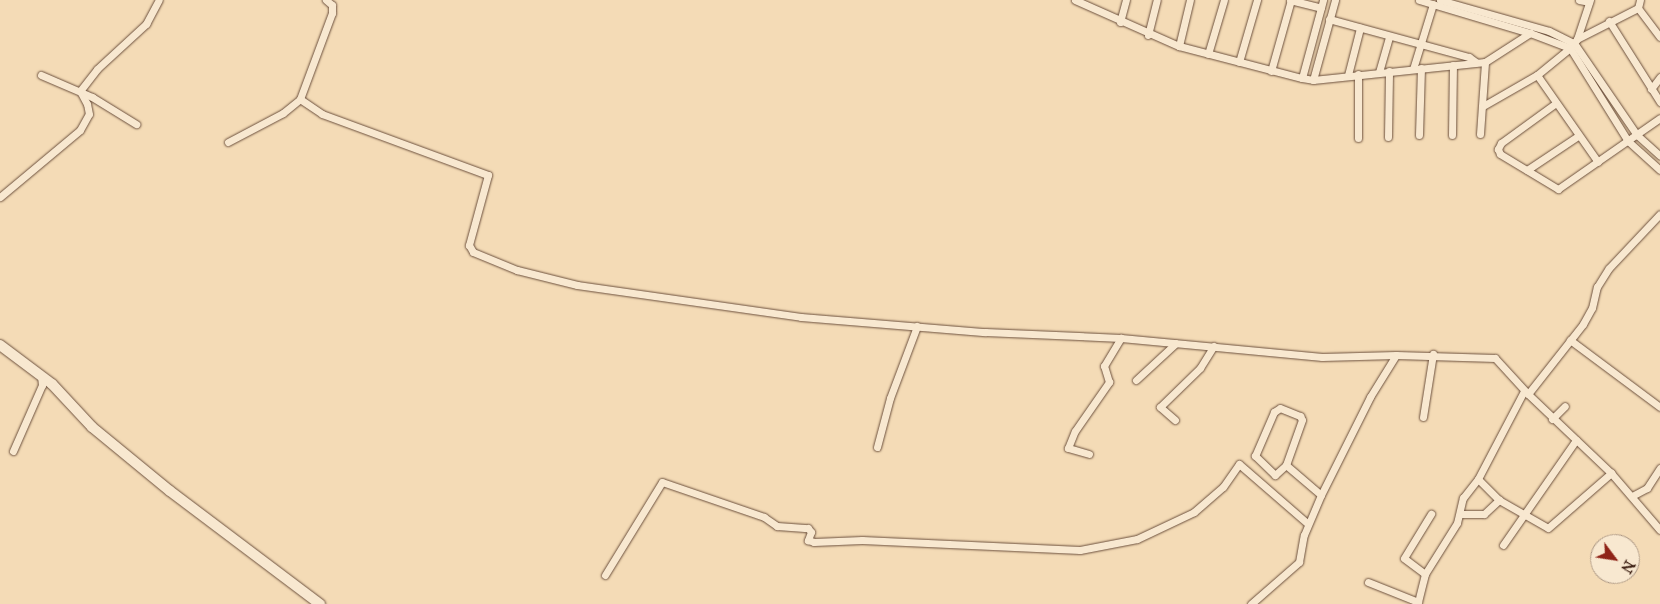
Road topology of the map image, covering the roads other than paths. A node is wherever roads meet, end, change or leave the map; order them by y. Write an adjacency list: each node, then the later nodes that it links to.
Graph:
1 (159, 0): 48 (street)
2 (326, 0): 49 (street)
3 (1075, 0): 16 (street)
4 (1126, 0): 22 (street)
5 (1157, 0): 26 (street)
6 (1190, 0): 30 (street)
7 (1224, 0): 31 (street)
8 (1258, 0): 32 (street)
9 (1290, 0): 19 (street); 37 (street)
10 (1323, 0): 19 (street)
11 (1335, 0): 20 (street)
12 (1419, 0): 17 (street)
13 (1443, 0): 29 (street)
14 (1579, 0): 15 (street)
15 (1590, 1): 29 (street)
16 (1092, 3): 22 (street)
17 (1433, 4): 24 (street); 28 (street)
18 (1639, 4): 21 (street); 25 (street)
19 (1321, 8): 45 (street)
20 (1329, 19): 23 (street); 46 (street)
21 (1609, 21): 29 (street); 47 (street)
22 (1120, 22): 26 (street)
23 (1360, 28): 27 (street); 42 (street)
24 (1530, 33): 29 (street); 34 (street)
25 (1659, 34)
26 (1148, 35): 30 (street)
27 (1389, 36): 28 (street); 39 (street)
28 (1420, 43): 33 (street); 36 (street)
29 (1574, 43): 43 (street); 58 (street); 62 (street)
30 (1179, 46): 31 (street)
31 (1208, 54): 32 (street)
32 (1239, 62): 37 (street)
33 (1476, 62): 34 (street); 35 (street)
34 (1485, 62): 52 (street)
35 (1453, 65): 36 (street); 57 (street)
36 (1417, 68): 38 (street); 56 (street)
37 (1271, 71): 45 (street)
38 (1389, 71): 39 (street); 59 (street)
39 (1379, 72): 40 (street)
40 (1358, 74): 42 (street); 61 (street)
41 (41, 75): 48 (street)
42 (1348, 75): 46 (street)
43 (1537, 75): 51 (street); 52 (street)
44 (1660, 77): 47 (street)
45 (1302, 78): 46 (street)
46 (1313, 80)
47 (1651, 89): 50 (street)
48 (80, 92): 54 (street); 68 (street)
49 (300, 99): 63 (street); 70 (street)
50 (1660, 102)
51 (1556, 103): 60 (street); 66 (street)
52 (1483, 106): 55 (street)
53 (1660, 118): 58 (street)
54 (136, 124)
55 (1480, 134)
56 (1419, 135)
57 (1452, 135)
58 (1637, 135): 62 (street); 64 (street)
59 (1388, 136)
60 (1578, 136): 65 (street); 66 (street)
61 (1358, 138)
62 (1628, 141): 65 (street); 67 (street)
63 (228, 142)
64 (1660, 156)
65 (1598, 162): 66 (street)
66 (1526, 170)
67 (1660, 170)
68 (0, 197)
69 (1660, 214): 72 (street)
70 (917, 326): 71 (street); 87 (street)
71 (1121, 338): 73 (street); 89 (street)
72 (1570, 340): 80 (street); 82 (street)
73 (1176, 343): 75 (street); 79 (street)
74 (0, 345): 78 (main road)
75 (1214, 346): 76 (street); 85 (street)
76 (1396, 354): 77 (street); 94 (street)
77 (1433, 354): 80 (street); 83 (street)
78 (41, 376): 88 (street); 106 (main road)
79 (1136, 380)
80 (1526, 392): 84 (street); 93 (street)
81 (1565, 406): 84 (street)
82 (1660, 407)
83 (1423, 418)
84 (1552, 419): 86 (street)
85 (1175, 420)
86 (1576, 440): 92 (street); 99 (street)
87 (877, 448)
88 (13, 451)
89 (1089, 454)
90 (1286, 465): 90 (street); 94 (street)
91 (1660, 468): 95 (street)
92 (1611, 473): 95 (street); 99 (street)
93 (1478, 479): 96 (street); 98 (street)
94 (1321, 494): 100 (street)
95 (1632, 496): 101 (street)
96 (1499, 500): 98 (street); 99 (street)
97 (1431, 514): 103 (street)
98 (1461, 514): 103 (street)
99 (1524, 514): 102 (street)
100 (1308, 524): 104 (street); 107 (street)
101 (1660, 530)
102 (1503, 545)
103 (1425, 574): 105 (street)
104 (605, 575)
105 (1368, 582)
106 (320, 604)
107 (1251, 604)

